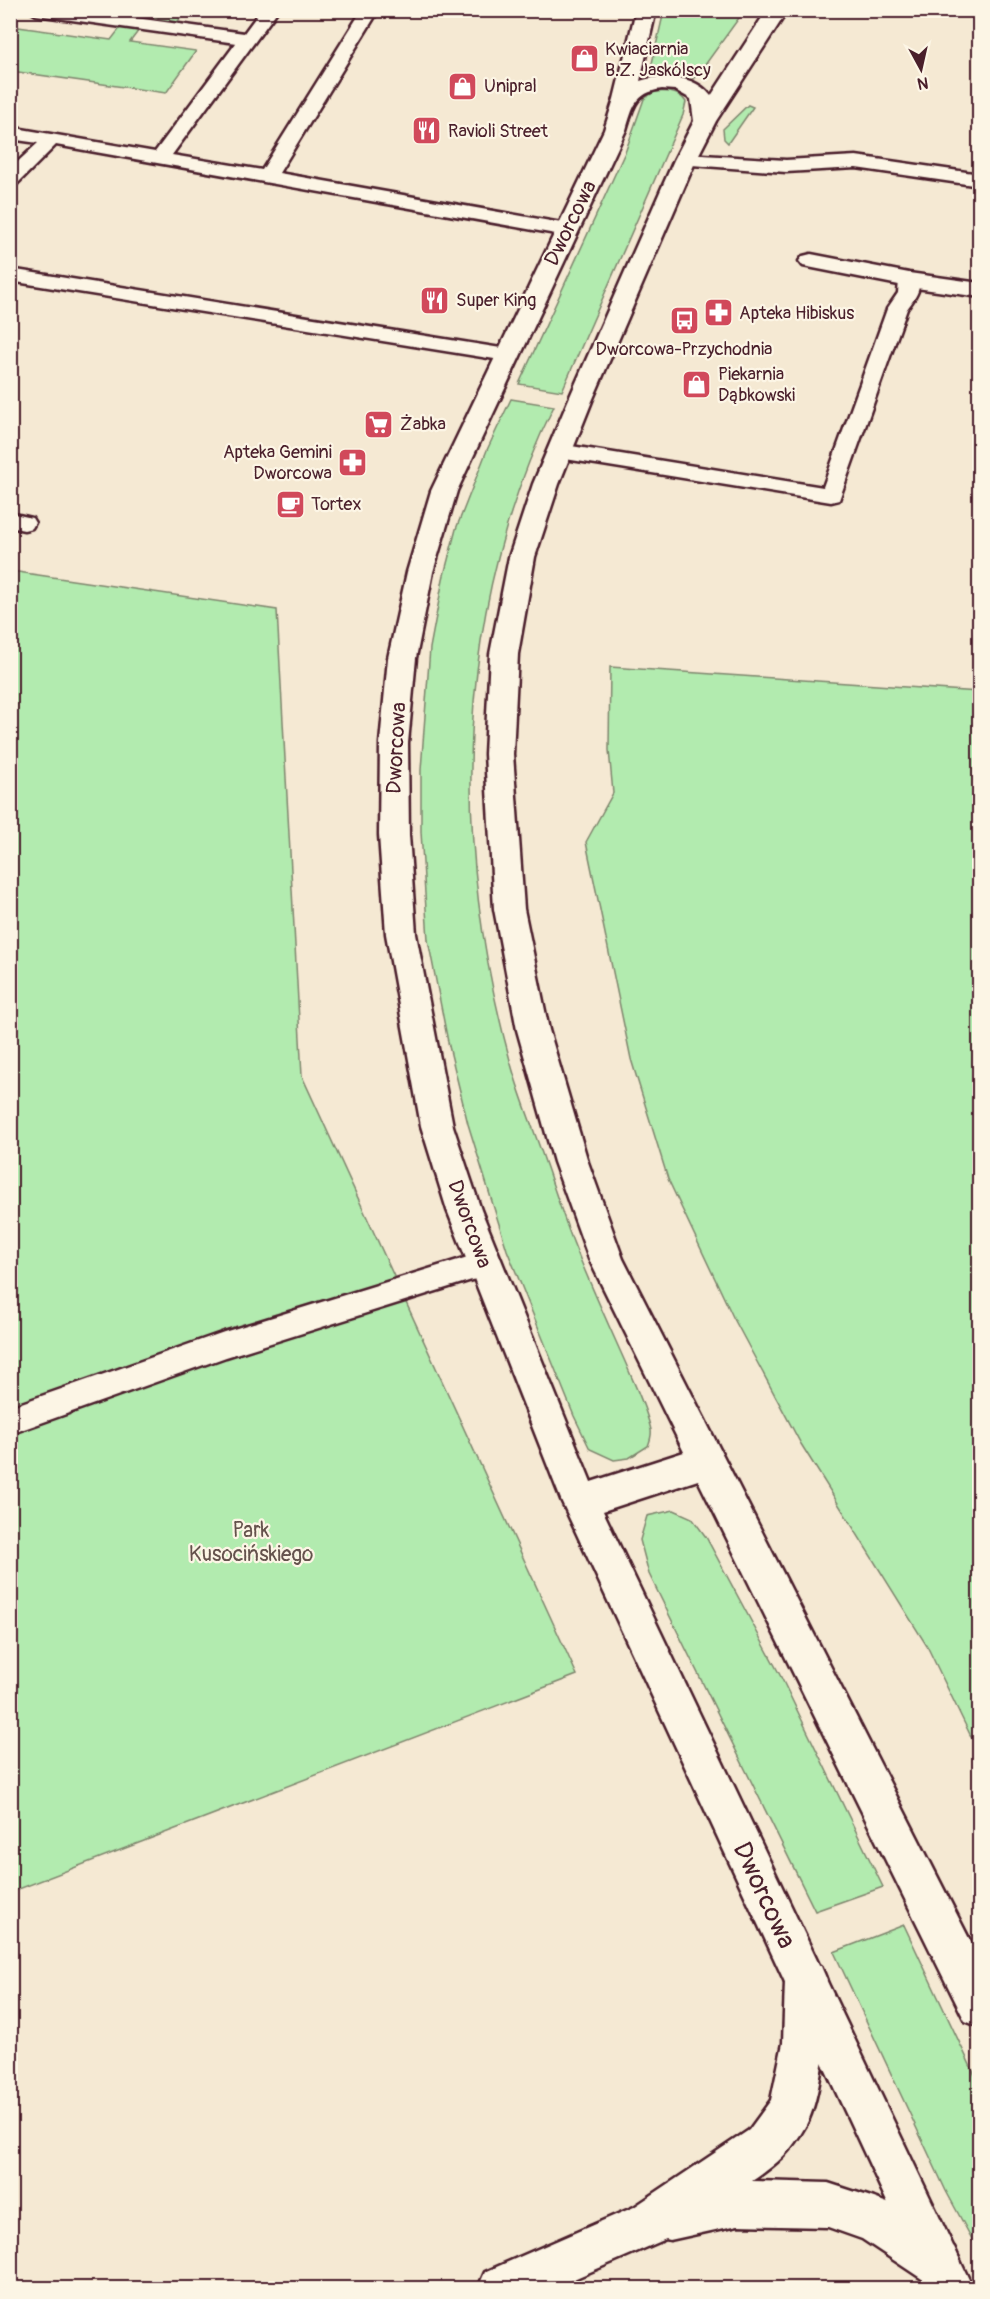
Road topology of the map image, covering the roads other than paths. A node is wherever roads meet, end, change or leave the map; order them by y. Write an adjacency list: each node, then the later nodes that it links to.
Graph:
1 (36, 10): 6 (lane)
2 (270, 10): 6 (lane)
3 (371, 10): 13 (lane)
4 (646, 10): 7 (street, Dworcowa)
5 (778, 10): 8 (street)
6 (247, 39): 11 (lane)
7 (625, 99): 8 (street); 16 (street, Dworcowa)
8 (705, 120): 12 (street)
9 (10, 133): 10 (lane)
10 (52, 139): 11 (lane); 14 (lane)
11 (161, 157): 13 (lane)
12 (685, 160): 15 (lane); 22 (street)
13 (268, 176): 16 (lane)
14 (10, 180)
15 (980, 180)
16 (567, 230): 21 (street, Dworcowa)
17 (811, 261): 19 (street)
18 (10, 275): 21 (lane)
19 (909, 280): 20 (street); 22 (lane)
20 (980, 290)
21 (507, 355): 23 (street, Dworcowa)
22 (560, 451): 25 (street)
23 (484, 1263): 24 (lane); 26 (street, Dworcowa)
24 (10, 1421)
25 (706, 1461): 26 (street); 28 (street)
26 (580, 1502): 27 (street, Dworcowa)
27 (806, 1981): 29 (street); 30 (street, Dworcowa)
28 (980, 2006)
29 (650, 2223): 30 (street); 31 (street)
30 (944, 2276)
31 (501, 2289)

